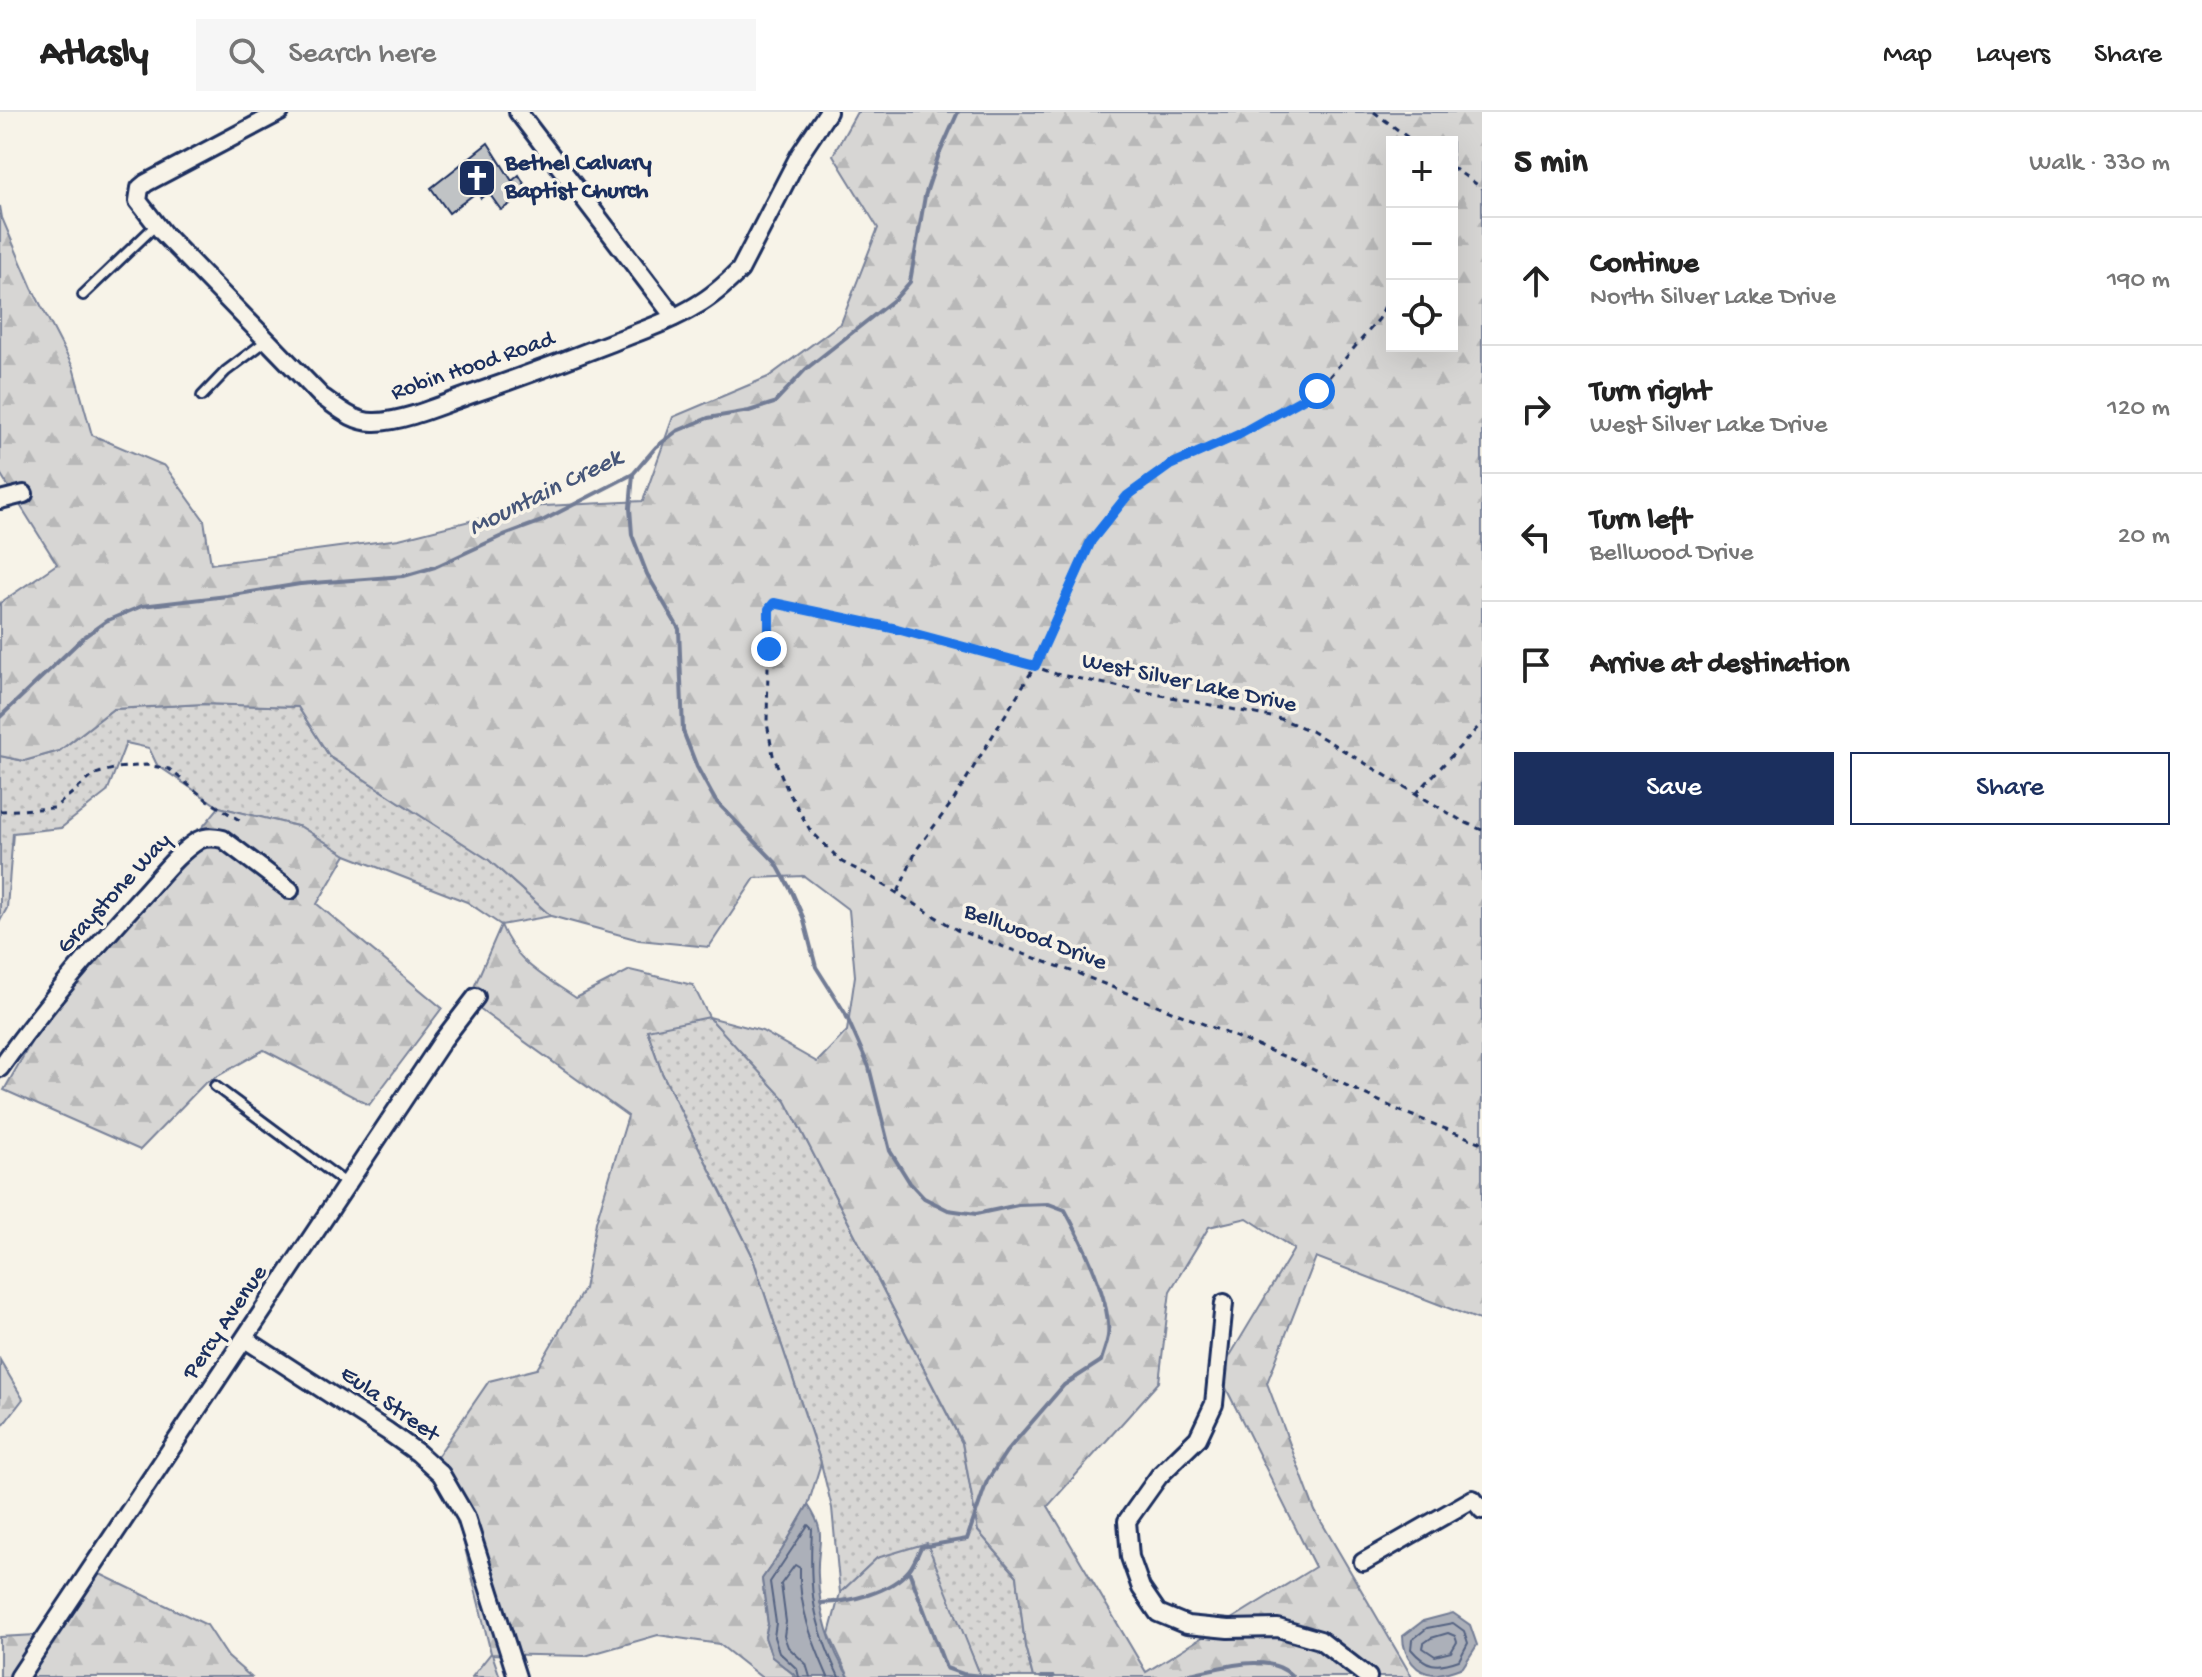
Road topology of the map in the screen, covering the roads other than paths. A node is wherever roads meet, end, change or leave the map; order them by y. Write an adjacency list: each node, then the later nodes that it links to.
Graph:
1 (280, 112): 4 (street, Robin Hood Road)
2 (518, 112): 7 (street)
3 (828, 112): 7 (street, Robin Hood Road)
4 (258, 117): 5 (street, Robin Hood Road)
5 (156, 225): 6 (lane); 8 (street, Robin Hood Road)
6 (83, 295)
7 (674, 317): 8 (street, Robin Hood Road)
8 (266, 341): 9 (lane)
9 (202, 396)
10 (24, 494): 11 (street)
11 (0, 500)
12 (290, 890): 14 (street, Graystone Way)
13 (476, 997): 16 (street, Percy Avenue)
14 (0, 1068)
15 (215, 1086): 16 (lane)
16 (348, 1184): 18 (street, Percy Avenue)
17 (1224, 1303): 23 (street)
18 (245, 1339): 21 (street, Percy Avenue); 22 (street, Eula Street)
19 (1479, 1501): 20 (street)
20 (1363, 1562)
21 (19, 1677)
22 (517, 1677)
23 (1368, 1677)

